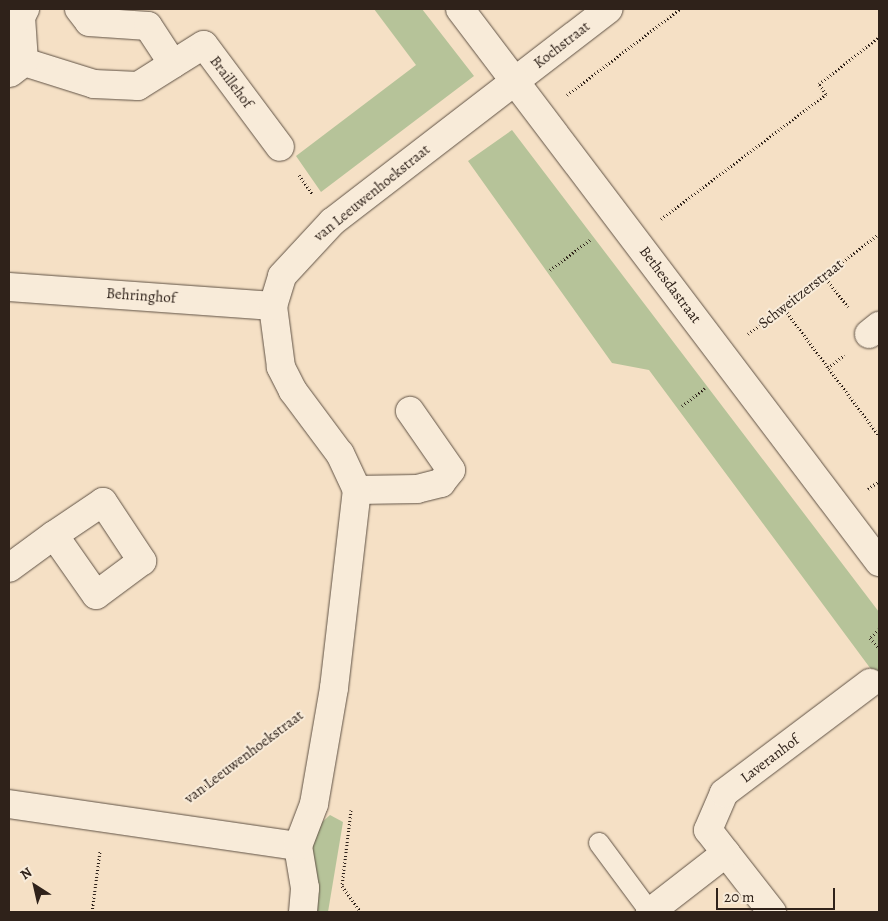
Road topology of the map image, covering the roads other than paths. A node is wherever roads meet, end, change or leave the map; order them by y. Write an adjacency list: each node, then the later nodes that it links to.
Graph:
1 (25, 9): 6 (street, Braillehof)
2 (79, 9): 5 (street)
3 (460, 9): 7 (street, Bethesdastraat)
4 (609, 9): 7 (street, Kochstraat)
5 (174, 64): 6 (street, Braillehof); 8 (street, Braillehof)
6 (16, 68)
7 (515, 82): 10 (street, van Leeuwenhoekstraat); 14 (street, Bethesdastraat)
8 (280, 147)
9 (9, 287): 10 (street, Behringhof)
10 (273, 306): 12 (street, van Leeuwenhoekstraat)
11 (410, 411): 12 (street)
12 (357, 490): 19 (street, van Leeuwenhoekstraat)
13 (54, 535): 15 (street)
14 (879, 562)
15 (9, 568)
16 (870, 684): 20 (street, Laveranhof)
17 (9, 804): 19 (street)
18 (599, 843): 22 (lane)
19 (298, 846): 21 (street)
20 (726, 853): 22 (street); 23 (street, Laveranhof)
21 (303, 912)
22 (650, 912)
23 (772, 912)

